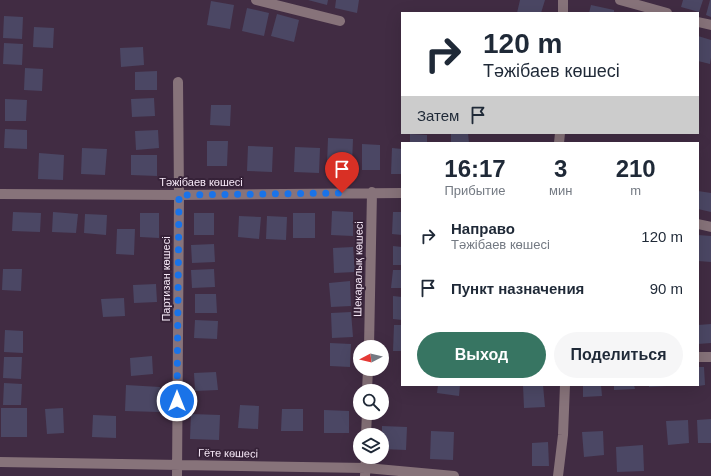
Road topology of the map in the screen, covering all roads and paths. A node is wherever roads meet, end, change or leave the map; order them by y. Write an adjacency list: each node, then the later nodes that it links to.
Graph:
1 (256, 0): 6 (street)
2 (564, 0): 4 (street)
3 (620, 0): 5 (street)
4 (563, 12)
5 (663, 12)
6 (340, 21)
7 (699, 22): 8 (street)
8 (711, 25)
9 (178, 82): 13 (street, Партизан көшесі)
10 (372, 192): 11 (street, Тәжібаев көшесі); 13 (street, Тәжібаев көшесі); 16 (street, Шекаралық көшесі)
11 (401, 193)
12 (0, 194): 13 (street, Тәжібаев көшесі)
13 (179, 195): 21 (street, Партизан көшесі)
14 (699, 224): 15 (street)
15 (711, 227)
16 (368, 340)
17 (711, 356): 18 (street)
18 (699, 358)
19 (565, 386): 25 (street)
20 (0, 462): 21 (street, Гёте көшесі)
21 (177, 464): 22 (street, Гёте көшесі); 23 (street, Партизан көшесі)
22 (366, 472): 24 (street, Гёте көшесі)
23 (177, 476)
24 (454, 476)
25 (558, 476)

